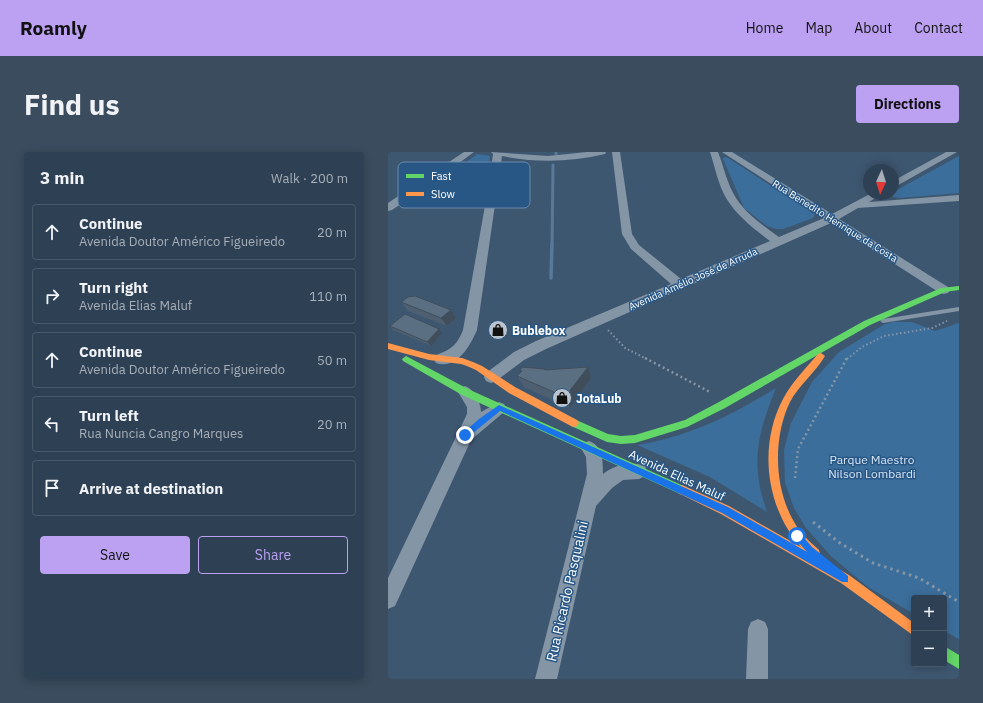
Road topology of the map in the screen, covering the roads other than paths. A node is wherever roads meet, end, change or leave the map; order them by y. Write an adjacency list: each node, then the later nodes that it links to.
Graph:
1 (470, 152): 8 (street)
2 (496, 152): 3 (street); 9 (street)
3 (602, 152)
4 (616, 152): 19 (street)
5 (726, 152): 17 (street, Rua Benedito Henrique da Costa)
6 (953, 152): 10 (street)
7 (716, 153): 18 (street)
8 (455, 162)
9 (495, 162)
10 (899, 182)
11 (959, 198): 14 (street)
12 (866, 200): 14 (street, Avenida Amélio José de Arruda)
13 (398, 201): 15 (street)
14 (856, 206): 17 (street, Avenida Amélio José de Arruda)
15 (388, 208)
16 (489, 208): 24 (street)
17 (831, 219): 18 (street, Avenida Amélio José de Arruda); 21 (street, Rua Benedito Henrique da Costa)
18 (778, 242): 19 (street, Avenida Amélio José de Arruda)
19 (680, 284): 29 (street, Avenida Amélio José de Arruda)
20 (959, 288): 21 (main road)
21 (944, 290): 23 (main road)
22 (959, 309): 23 (lane)
23 (867, 323): 26 (main road)
24 (470, 330): 28 (street); 30 (street)
25 (388, 346): 28 (main road)
26 (829, 346): 34 (main road); 39 (main road)
27 (388, 349): 32 (main road, Avenida Elias Maluf)
28 (441, 359): 30 (main road)
29 (509, 363): 30 (street, Avenida Amélio José de Arruda); 31 (street)
30 (485, 375): 31 (main road)
31 (505, 386): 34 (main road)
32 (470, 389): 33 (main road, Avenida Elias Maluf); 35 (street)
33 (499, 408): 34 (main road); 35 (street); 36 (main road, Avenida Elias Maluf)
34 (584, 429)
35 (465, 435): 40 (street)
36 (589, 448): 37 (main road, Avenida Elias Maluf); 38 (street, Rua Ricardo Pasqualini)
37 (640, 471): 38 (street, Rua Ricardo Pasqualini); 39 (main road, Avenida Elias Maluf)
38 (588, 504): 45 (street, Rua Ricardo Pasqualini)
39 (845, 579): 41 (main road, Avenida Elias Maluf)
40 (388, 599)
41 (911, 628)
42 (758, 629): 46 (street)
43 (947, 654): 44 (main road)
44 (959, 663)
45 (546, 679)
46 (757, 679)

